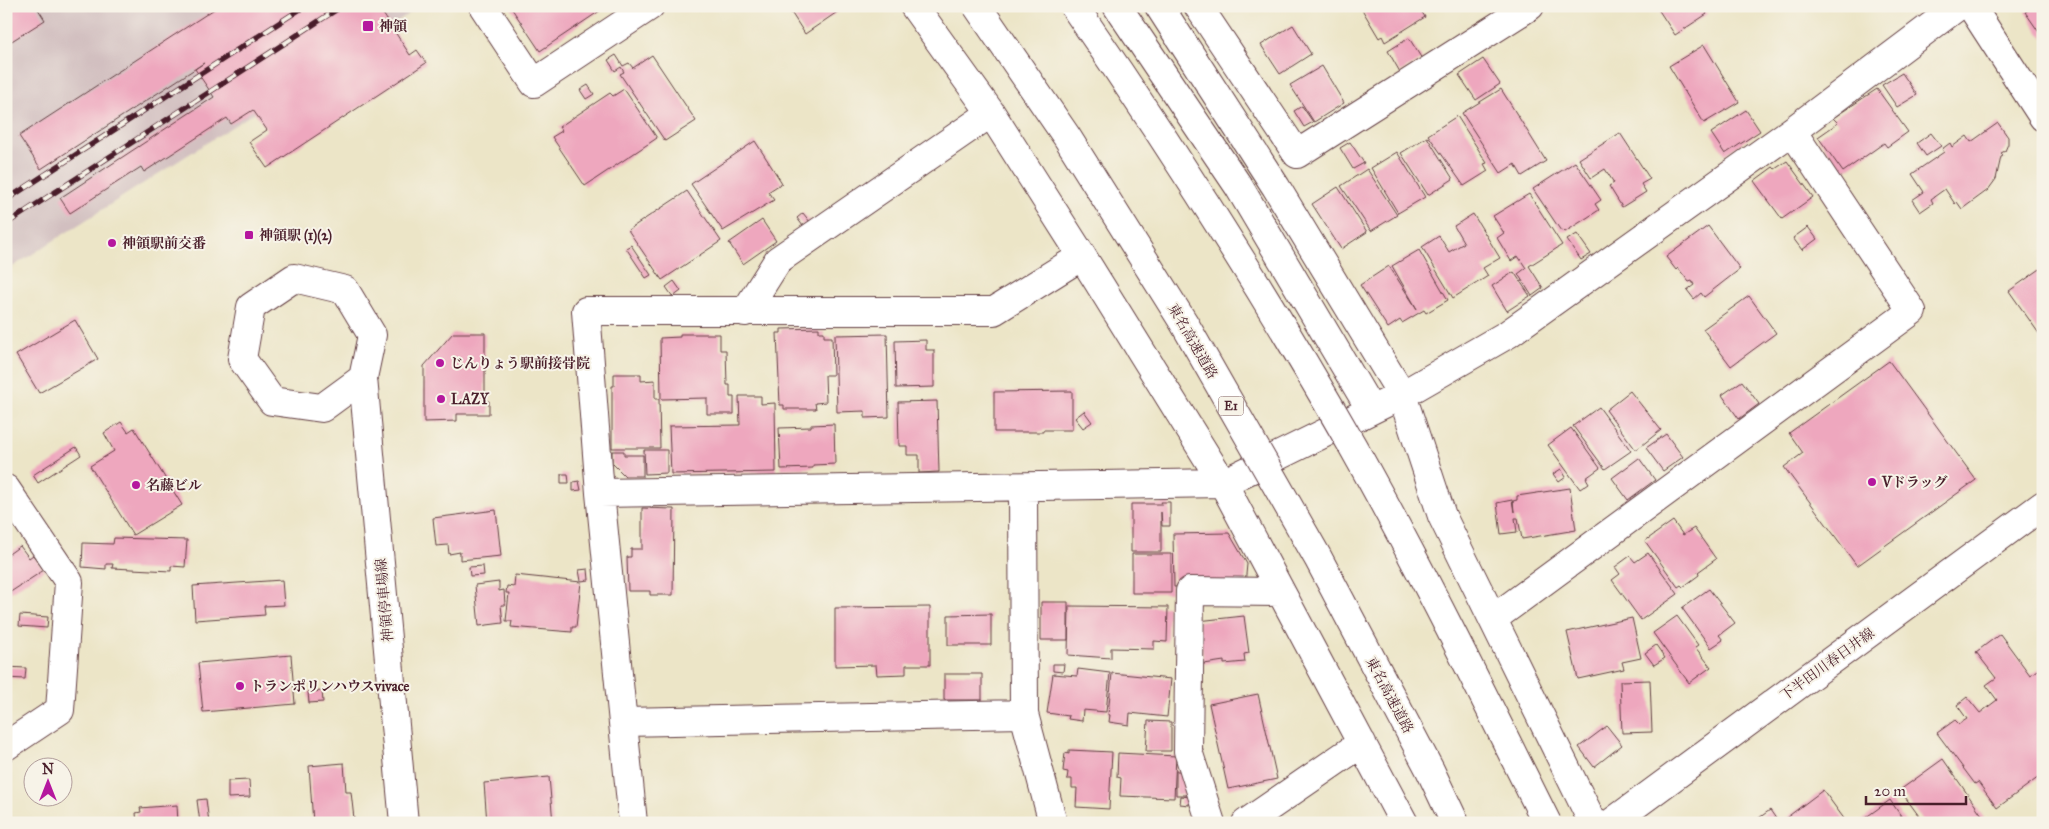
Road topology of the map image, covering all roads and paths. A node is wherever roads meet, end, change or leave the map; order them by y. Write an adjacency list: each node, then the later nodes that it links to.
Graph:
1 (483, 6): 2 (main road)
2 (650, 6)
3 (914, 6): 12 (main road)
4 (976, 6): 37 (main road, 東名高速道路 / E1, bridge)
5 (1074, 6): 38 (main road, bridge)
6 (1117, 6): 19 (main road)
7 (1159, 6): 18 (main road)
8 (1198, 6): 9 (main road)
9 (1530, 6)
10 (1958, 6): 14 (main road)
11 (1971, 6): 13 (main road)
12 (991, 113): 15 (main road); 16 (main road)
13 (2043, 117)
14 (1792, 131): 18 (main road); 26 (main road)
15 (1082, 256): 16 (main road); 20 (main road)
16 (745, 312): 22 (main road)
17 (363, 378): 17 (main road); 31 (main road, 神領停車場線)
18 (1402, 395): 19 (main road); 26 (main road)
19 (1371, 410): 20 (main road)
20 (1223, 483): 21 (main road); 25 (main road)
21 (1024, 487): 22 (main road); 27 (main road)
22 (600, 493): 28 (main road)
23 (10, 502): 30 (main road)
24 (2041, 511): 40 (main road, 下半田川春日井線)
25 (1280, 592): 29 (main road); 34 (main road)
26 (1494, 618): 39 (main road)
27 (1024, 714): 28 (main road); 33 (main road)
28 (624, 722): 32 (main road)
29 (1362, 743): 35 (main road); 36 (main road)
30 (6, 746)
31 (404, 823)
32 (633, 823)
33 (1053, 823)
34 (1211, 823)
35 (1246, 823)
36 (1404, 823)
37 (1455, 823)
38 (1546, 823)
39 (1593, 823)
40 (1611, 823)

